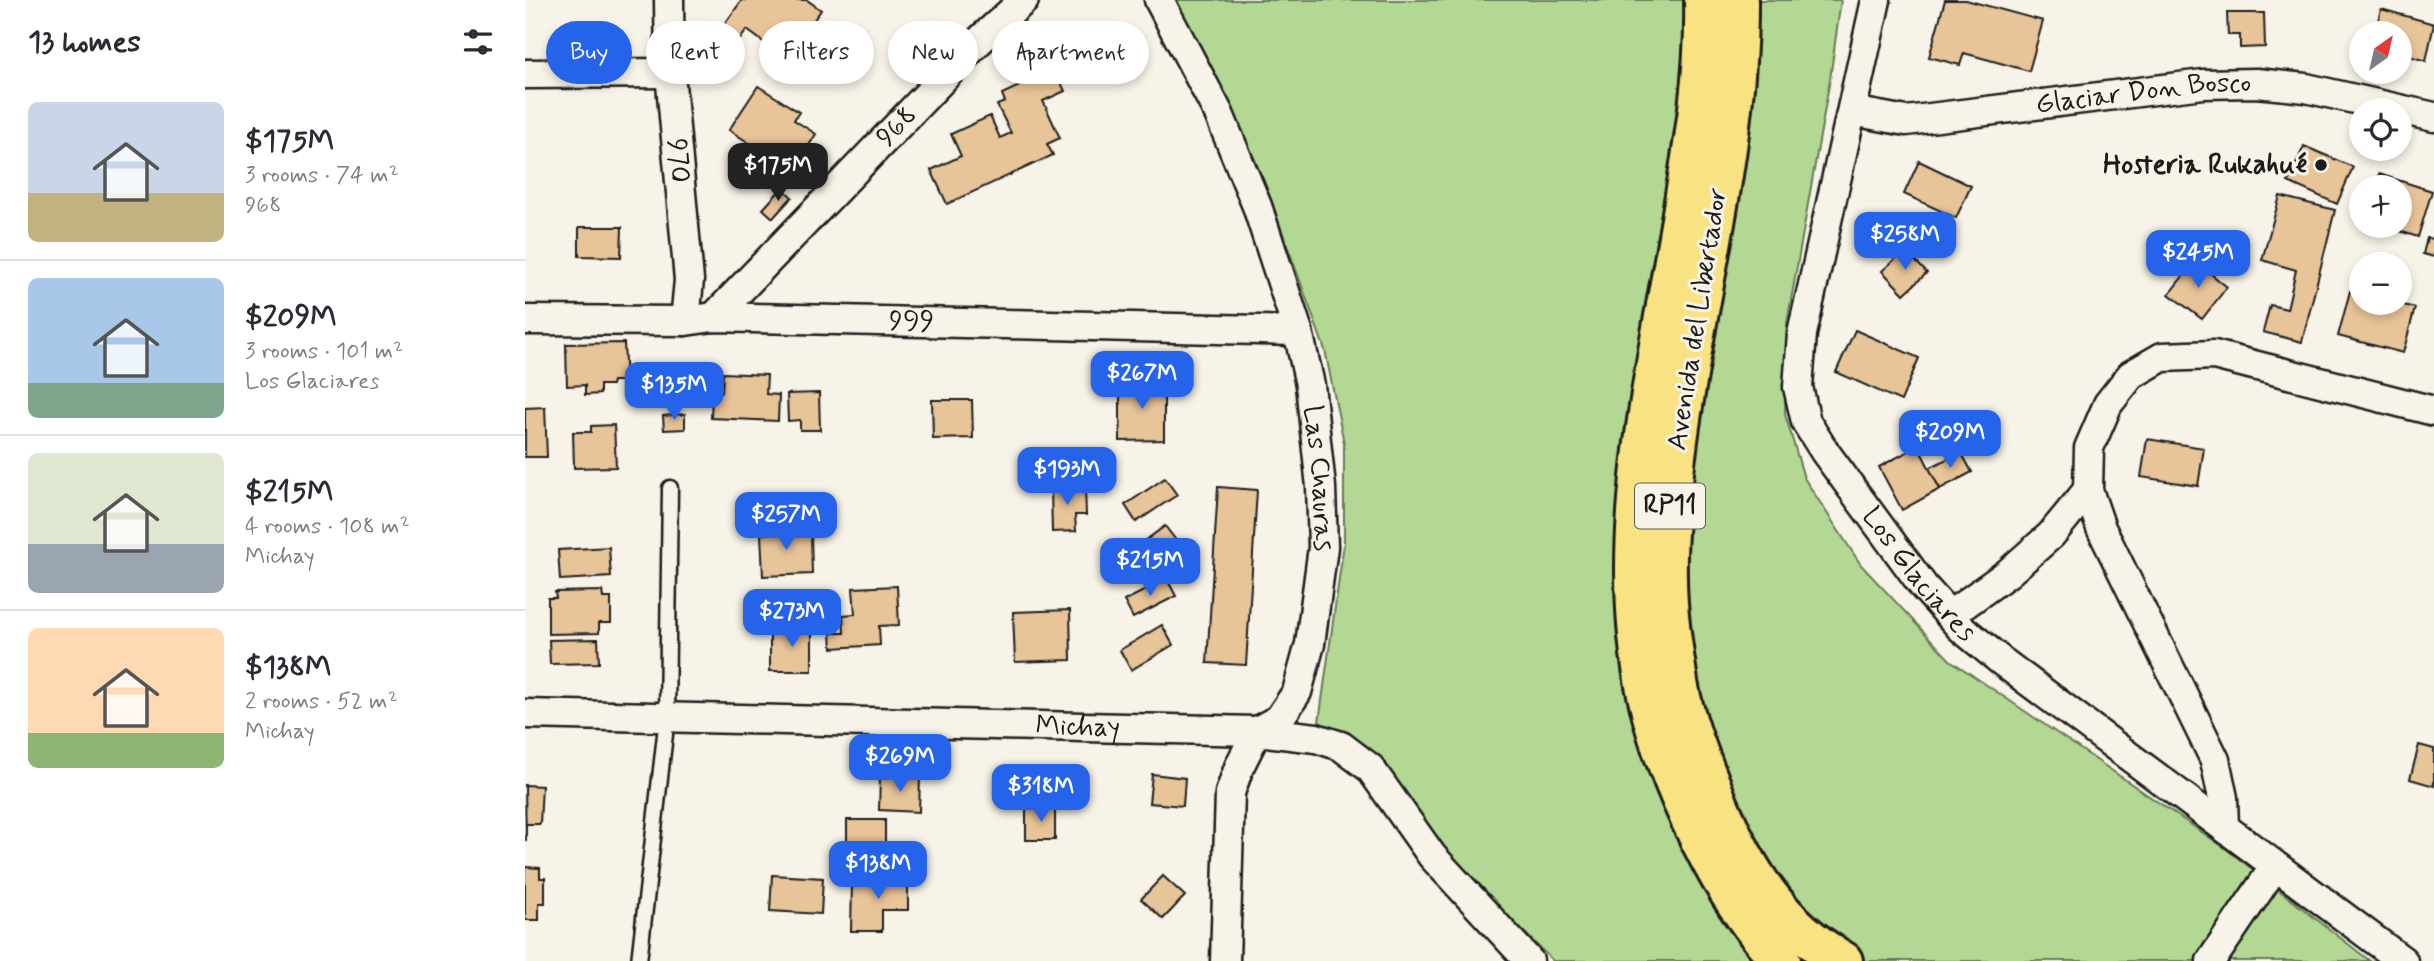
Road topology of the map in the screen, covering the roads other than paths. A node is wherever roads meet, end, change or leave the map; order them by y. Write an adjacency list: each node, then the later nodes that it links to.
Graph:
1 (669, 0): 7 (street, 970)
2 (1024, 0): 13 (street, 968)
3 (1159, 0): 16 (street, Las Chauras)
4 (1705, 0): 29 (main road, Avenida del Libertador / RP11)
5 (1738, 0): 30 (main road, Avenida del Libertador / RP11)
6 (1876, 0): 11 (street, Los Glaciares)
7 (669, 21)
8 (646, 73): 9 (street)
9 (525, 74)
10 (671, 84): 15 (street, 970)
11 (1851, 111): 12 (street, Glaciar Don Bosco); 20 (street, Los Glaciares)
12 (2434, 117)
13 (714, 317): 15 (street, 999); 16 (street, 999)
14 (525, 320): 15 (street, 999)
15 (685, 321)
16 (1298, 331): 23 (street, Las Chauras)
17 (2434, 411): 19 (street)
18 (670, 488): 22 (lane)
19 (2088, 490): 20 (street); 24 (street)
20 (1949, 615): 24 (street, Los Glaciares)
21 (525, 714): 22 (street, Michay)
22 (667, 717): 23 (street, Michay); 26 (lane)
23 (1257, 731): 27 (street, Las Chauras); 28 (street, Michay)
24 (2224, 827): 25 (street, Los Glaciares)
25 (2275, 866): 31 (street); 32 (street, Los Glaciares)
26 (639, 961)
27 (1225, 961)
28 (1529, 961)
29 (1781, 961)
30 (1843, 961)
31 (2211, 961)
32 (2403, 961)

